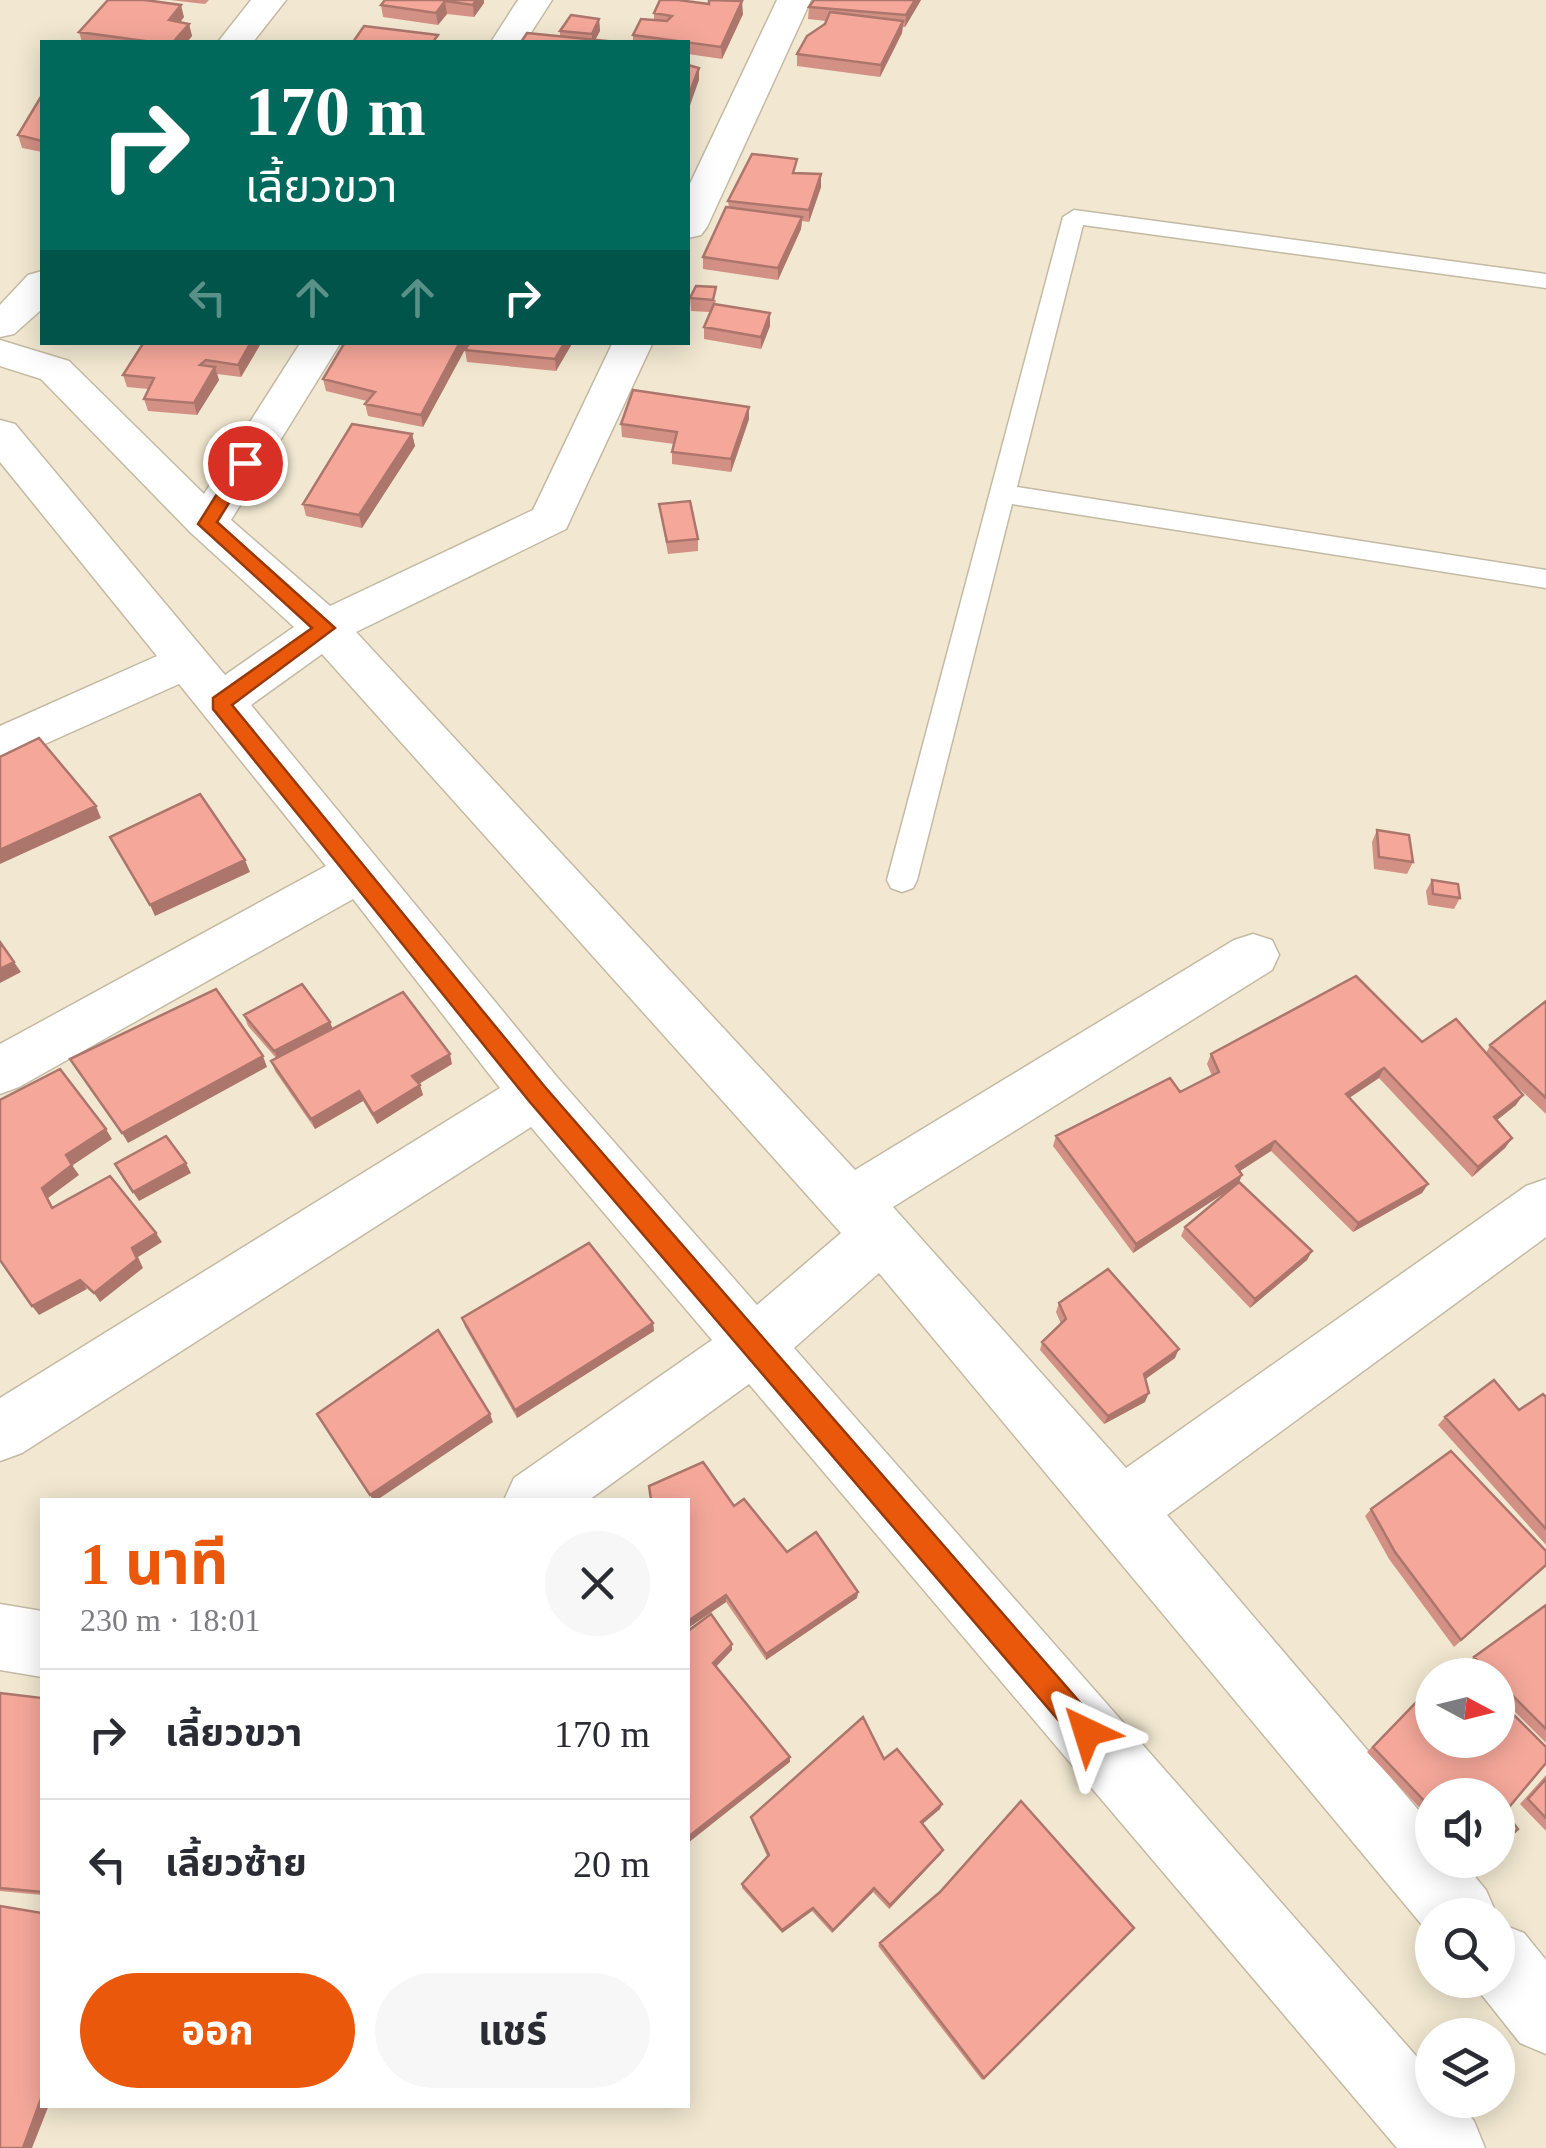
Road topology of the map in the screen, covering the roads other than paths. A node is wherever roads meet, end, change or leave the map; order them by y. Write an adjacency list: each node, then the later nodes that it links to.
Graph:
1 (269, 0): 4 (street)
2 (535, 0): 5 (street)
3 (794, 0): 6 (street)
4 (237, 40)
5 (509, 40)
6 (690, 223)
7 (1546, 281): 14 (lane)
8 (40, 286): 9 (street)
9 (0, 325)
10 (318, 345): 15 (street)
11 (633, 345): 17 (street)
12 (0, 354): 15 (street)
13 (2, 443): 18 (street)
14 (1004, 494): 16 (lane); 21 (lane)
15 (208, 524): 17 (street)
16 (1546, 579)
17 (325, 628): 18 (street); 26 (street)
18 (203, 683): 19 (street); 20 (street)
19 (0, 746)
20 (360, 871): 23 (street); 24 (street)
21 (902, 880)
22 (1254, 955): 26 (street)
23 (0, 1072)
24 (537, 1094): 27 (street); 28 (street)
25 (1546, 1204): 30 (street)
26 (865, 1219): 27 (street); 30 (street)
27 (753, 1346): 29 (street); 36 (street)
28 (0, 1432)
29 (539, 1498)
30 (1121, 1510): 33 (street)
31 (0, 1637): 32 (street)
32 (40, 1644)
33 (1446, 1898)
34 (1515, 1980): 35 (street)
35 (1546, 2017)
36 (1447, 2148)

